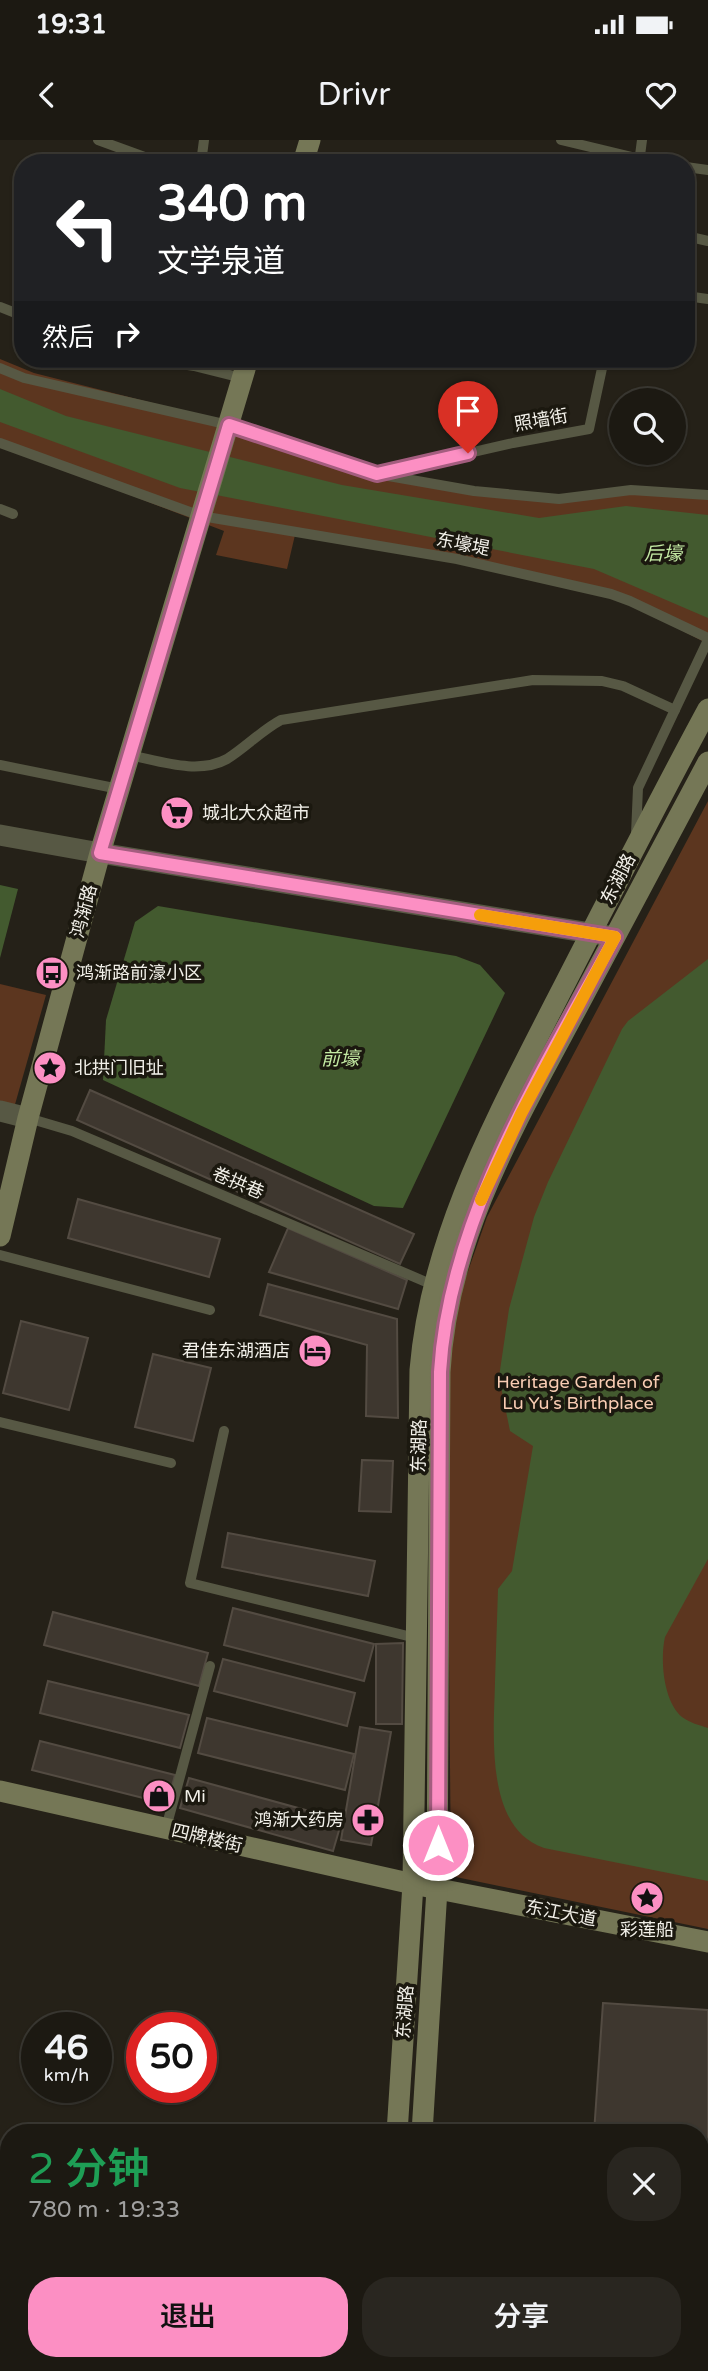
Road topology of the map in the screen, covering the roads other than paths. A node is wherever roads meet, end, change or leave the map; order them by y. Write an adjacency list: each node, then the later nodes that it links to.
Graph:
1 (97, 140): 3 (lane)
2 (561, 140): 4 (lane)
3 (136, 154)
4 (611, 154)
5 (0, 368): 8 (lane)
6 (602, 368): 10 (lane, 照墙街)
7 (245, 369): 8 (main road)
8 (227, 432): 10 (lane); 13 (main road, 鸿渐路)
9 (0, 443): 13 (lane, 东壕堤)
10 (377, 474): 11 (lane)
11 (708, 495)
12 (0, 509): 14 (lane)
13 (202, 512): 15 (lane, 东壕堤); 18 (main road, 鸿渐路)
14 (13, 514)
15 (708, 639): 17 (lane)
16 (708, 709): 23 (main road, 东湖路)
17 (675, 710): 18 (lane); 23 (lane)
18 (129, 755): 21 (main road, 鸿渐路)
19 (708, 762): 26 (main road, 东湖路)
20 (0, 765): 21 (lane)
21 (119, 789): 24 (main road, 鸿渐路)
22 (0, 835): 24 (street)
23 (636, 844): 25 (main road, 东湖路)
24 (100, 853): 25 (street); 28 (main road, 鸿渐路)
25 (591, 933): 26 (street); 31 (main road, 东湖路)
26 (615, 937): 41 (main road, 东湖路)
27 (0, 1111): 28 (street)
28 (28, 1118): 29 (main road, 鸿渐路); 31 (lane, 卷拱巷)
29 (0, 1236)
30 (0, 1255): 32 (lane)
31 (433, 1285): 36 (main road, 东湖路)
32 (210, 1310)
33 (0, 1422): 35 (lane)
34 (224, 1431): 36 (lane)
35 (171, 1462)
36 (416, 1638): 40 (main road, 东湖路)
37 (211, 1666): 39 (lane)
38 (0, 1791): 39 (main road, 四牌楼街)
39 (166, 1828): 40 (main road, 四牌楼街)
40 (413, 1884): 41 (main road, 东江大道); 43 (main road, 东湖路)
41 (437, 1889): 42 (main road, 东江大道); 44 (main road, 东湖路)
42 (708, 1942)
43 (398, 2124)
44 (423, 2124)

